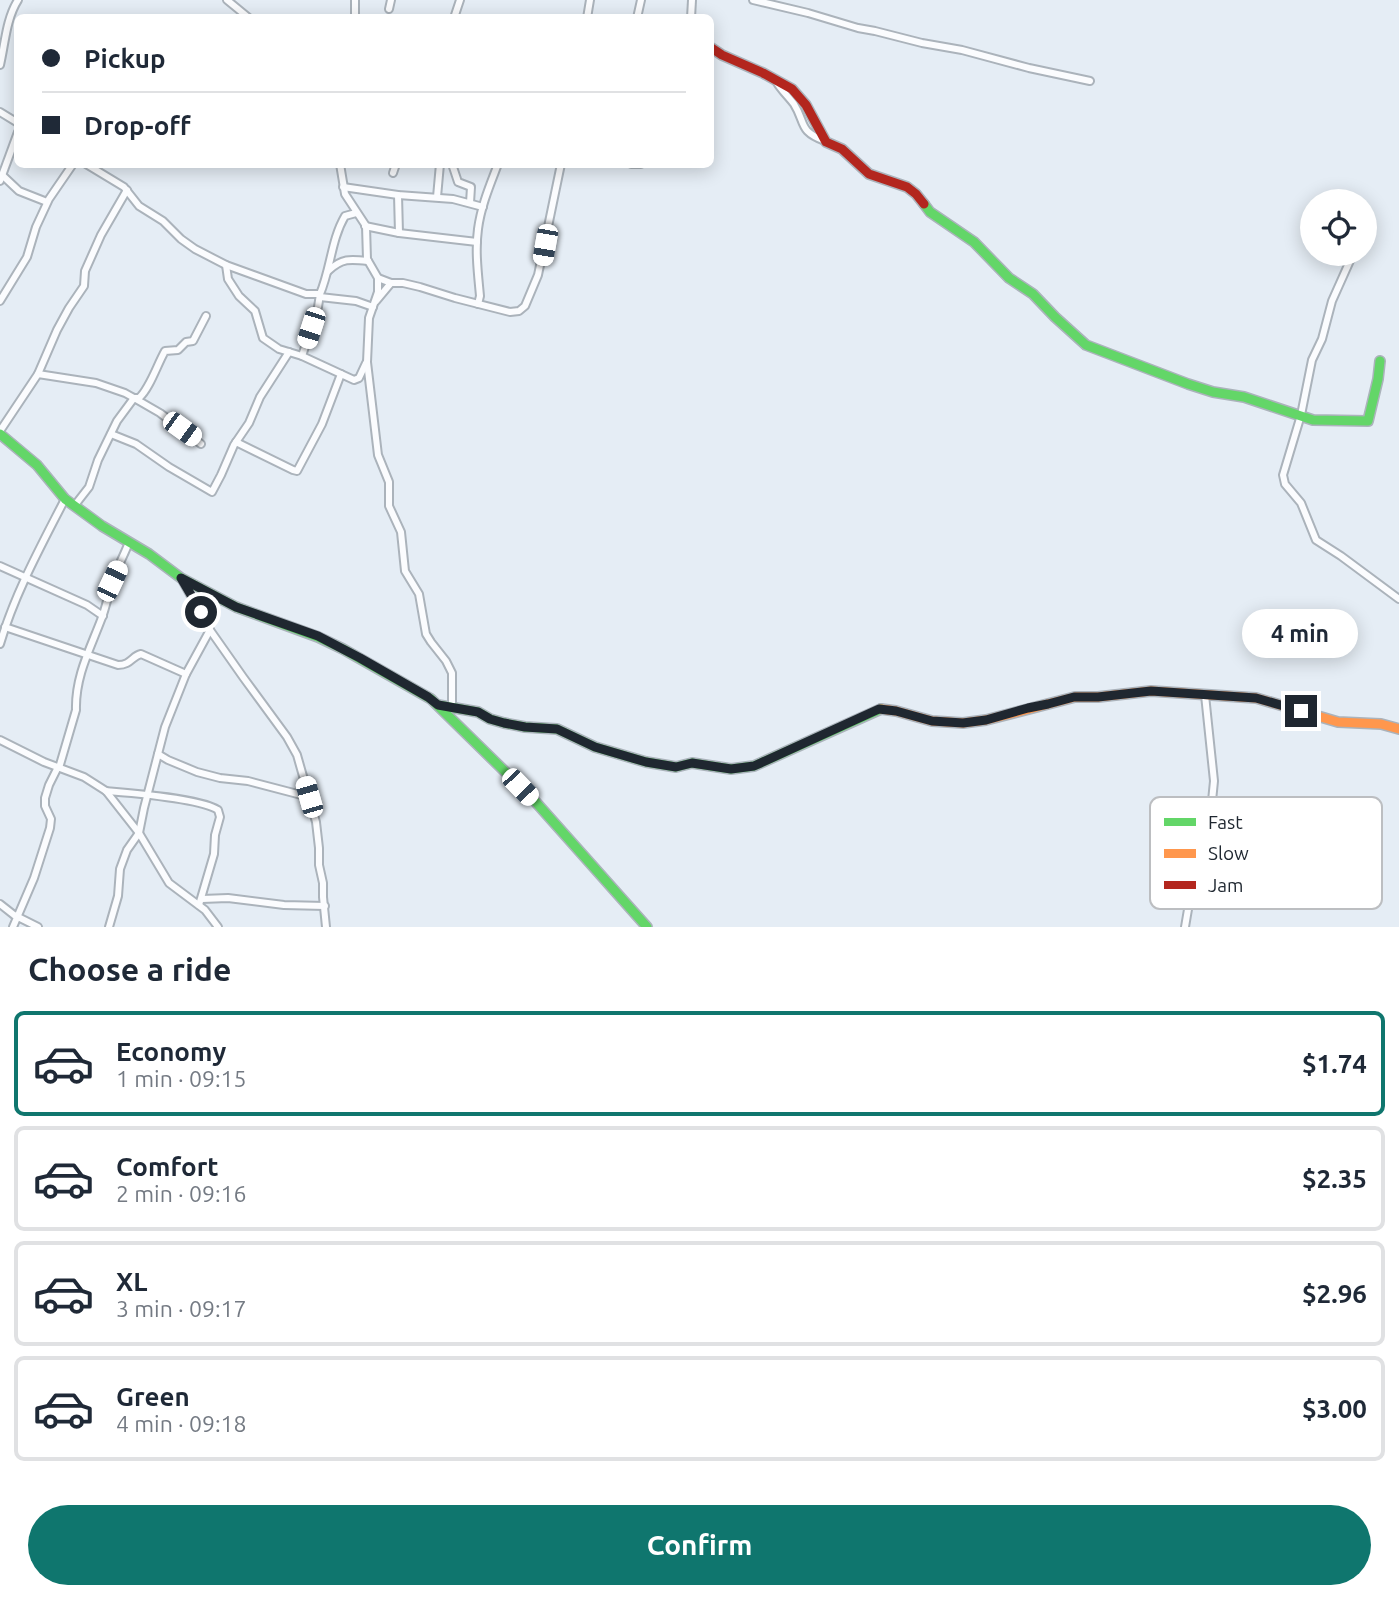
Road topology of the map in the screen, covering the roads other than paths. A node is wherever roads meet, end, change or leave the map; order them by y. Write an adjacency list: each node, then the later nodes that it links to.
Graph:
1 (18, 0): 8 (street)
2 (227, 0): 6 (street)
3 (391, 0): 5 (street)
4 (753, 0): 9 (street)
5 (389, 9)
6 (244, 14)
7 (714, 50): 50 (street)
8 (0, 65)
9 (1090, 81)
10 (14, 143): 20 (street)
11 (70, 168): 25 (street)
12 (92, 168): 22 (street)
13 (341, 168): 21 (street)
14 (395, 168): 19 (street)
15 (440, 168): 24 (street)
16 (453, 168): 26 (street)
17 (497, 168): 27 (street)
18 (560, 168): 40 (street)
19 (393, 173)
20 (1, 178): 25 (street)
21 (343, 187): 23 (street); 28 (street)
22 (127, 190): 33 (street); 47 (street)
23 (398, 195): 24 (street); 30 (street)
24 (437, 197): 26 (street)
25 (47, 202): 39 (street)
26 (470, 203): 27 (street)
27 (483, 207): 31 (street)
28 (356, 212): 29 (street); 35 (street)
29 (364, 226): 30 (street); 32 (street)
30 (399, 233): 31 (street)
31 (477, 242): 40 (street)
32 (368, 261): 35 (street); 36 (street)
33 (226, 265): 38 (street); 43 (street)
34 (1348, 266): 50 (street)
35 (327, 273): 38 (street)
36 (378, 278): 37 (street); 41 (street)
37 (391, 283): 40 (street); 41 (street)
38 (320, 295): 41 (street); 44 (street)
39 (0, 301)
40 (478, 304)
41 (374, 305): 46 (street)
42 (206, 316): 49 (street)
43 (289, 352): 44 (street); 53 (street)
44 (302, 356): 48 (street)
45 (1380, 361): 50 (street)
46 (367, 362): 48 (street); 70 (street)
47 (38, 374): 49 (street); 51 (street)
48 (341, 374): 53 (street)
49 (131, 399): 52 (street); 54 (street)
50 (1301, 415): 61 (street)
51 (0, 432): 55 (street)
52 (111, 434): 53 (street); 56 (street)
53 (236, 442)
54 (201, 444)
55 (65, 499): 56 (street); 59 (street)
56 (75, 505): 57 (street)
57 (129, 542): 60 (street); 62 (street)
58 (0, 566): 59 (street)
59 (25, 578): 62 (street); 63 (street)
60 (181, 578): 64 (street); 69 (street)
61 (1399, 599)
62 (103, 616): 66 (street)
63 (5, 627): 65 (street); 66 (street)
64 (210, 629): 67 (street); 77 (street)
65 (0, 644)
66 (86, 653): 67 (street); 74 (street)
67 (186, 674): 73 (street)
68 (1205, 695): 70 (street); 71 (street); 78 (street)
69 (438, 705): 70 (street); 90 (street)
70 (452, 707)
71 (1399, 729)
72 (0, 740): 74 (street)
73 (158, 754): 76 (street); 77 (street)
74 (58, 768): 75 (street); 84 (street)
75 (106, 791): 76 (street); 79 (street)
76 (147, 795): 79 (street); 80 (street)
77 (309, 797): 82 (street)
78 (1212, 797)
79 (139, 833): 80 (street); 87 (street)
80 (201, 902): 82 (street); 88 (street)
81 (0, 904): 84 (street)
82 (325, 906): 89 (street)
83 (1188, 909): 91 (street)
84 (18, 917): 85 (street); 86 (street)
85 (13, 927)
86 (38, 927)
87 (109, 927)
88 (218, 927)
89 (326, 927)
90 (648, 927)
91 (1185, 927)

